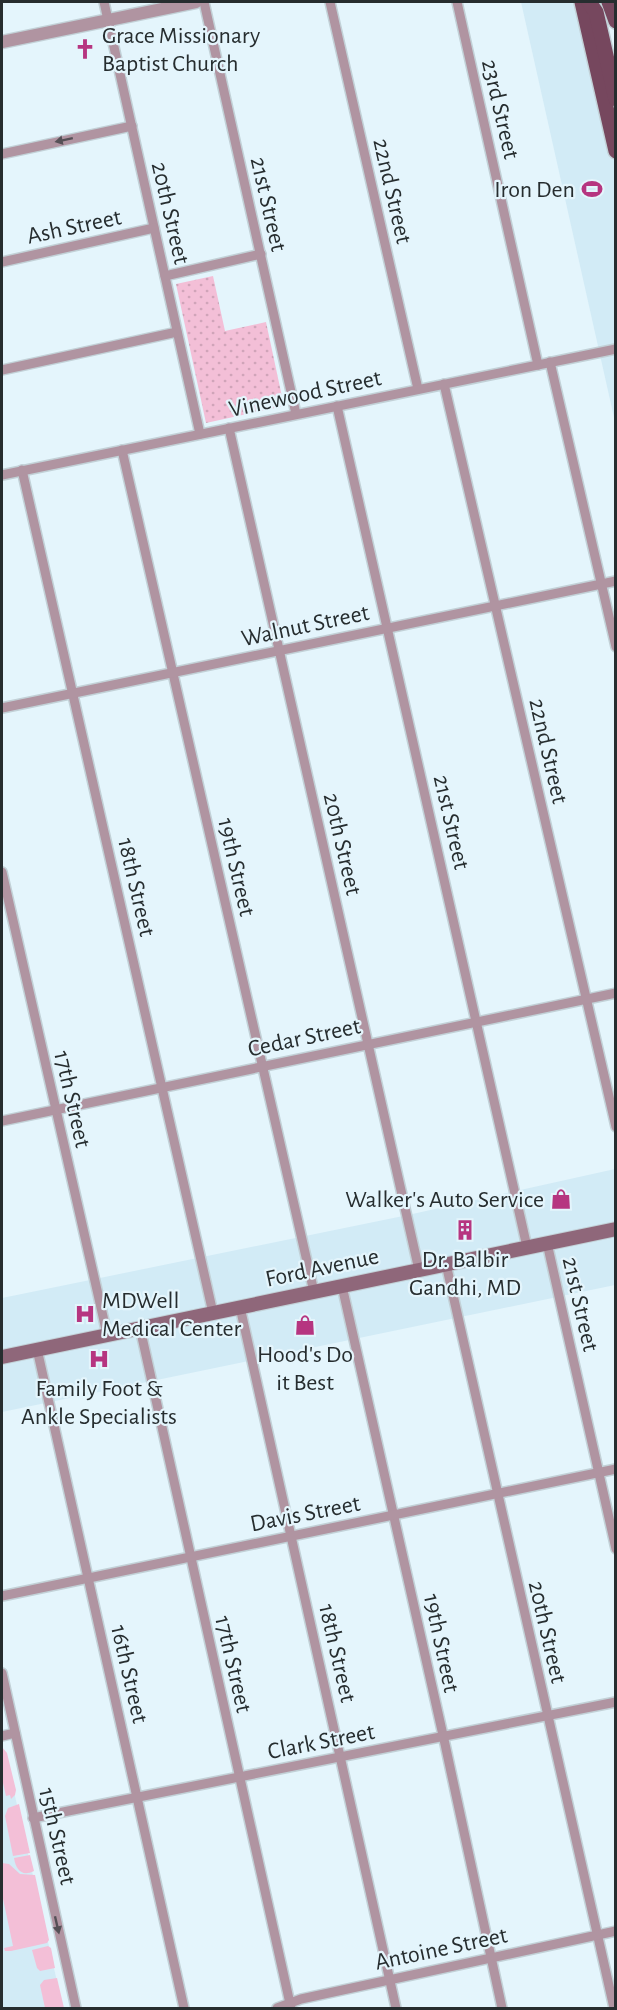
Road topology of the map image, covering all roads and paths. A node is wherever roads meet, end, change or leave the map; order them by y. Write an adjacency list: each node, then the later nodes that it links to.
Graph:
1 (104, 2): 9 (street, 20th Street)
2 (196, 2): 9 (street)
3 (204, 2): 17 (street, 21st Street)
4 (330, 2): 26 (street, 22nd Street)
5 (457, 2): 23 (street, 23rd Street)
6 (582, 2): 14 (main road)
7 (588, 2): 12 (main road)
8 (609, 2): 10 (main road)
9 (108, 19): 11 (street); 13 (street, 20th Street)
10 (615, 21)
11 (2, 42)
12 (615, 99)
13 (132, 126): 15 (street, one-way to 15); 16 (street, 20th Street)
14 (615, 151)
15 (2, 154)
16 (154, 228): 18 (street, Ash Street); 19 (street, 20th Street)
17 (261, 254): 19 (street); 28 (street, 21st Street)
18 (2, 262)
19 (165, 276): 20 (street, 20th Street)
20 (177, 332): 24 (street); 30 (street, 20th Street)
21 (615, 349): 22 (street, Vinewood Street)
22 (549, 362): 23 (street, Vinewood Street); 35 (street)
23 (538, 365): 25 (street, Vinewood Street)
24 (2, 370)
25 (444, 384): 26 (street, Vinewood Street); 36 (street, 22nd Street)
26 (417, 389): 27 (street, Vinewood Street)
27 (337, 406): 28 (street, Vinewood Street); 37 (street, 21st Street)
28 (296, 414): 29 (street, Vinewood Street)
29 (229, 428): 30 (street, Vinewood Street); 39 (street, 20th Street)
30 (200, 434): 31 (street, Vinewood Street)
31 (122, 450): 32 (street, Vinewood Street); 40 (street, 19th Street)
32 (22, 470): 33 (street, Vinewood Street); 41 (street, 18th Street)
33 (2, 475)
34 (615, 580): 35 (street, Walnut Street)
35 (601, 584): 36 (street, Walnut Street); 38 (street)
36 (495, 605): 37 (street, Walnut Street); 45 (street, 22nd Street)
37 (387, 628): 39 (street, Walnut Street); 46 (street, 21st Street)
38 (615, 647)
39 (279, 650): 40 (street, Walnut Street); 47 (street, 20th Street)
40 (173, 672): 41 (street, Walnut Street); 48 (street, 19th Street)
41 (73, 693): 42 (street, Walnut Street); 49 (street, 18th Street)
42 (2, 708)
43 (2, 872): 50 (street, 17th Street)
44 (615, 993): 45 (street, Cedar Street)
45 (586, 999): 46 (street, Cedar Street); 52 (street, 22nd Street)
46 (477, 1021): 47 (street, Cedar Street); 55 (street, 21st Street)
47 (369, 1044): 48 (street, Cedar Street); 57 (street, 20th Street)
48 (262, 1066): 49 (street, Cedar Street); 59 (street, 19th Street)
49 (162, 1086): 50 (street, Cedar Street); 61 (street, 18th Street)
50 (55, 1109): 51 (street, Cedar Street); 63 (street, 17th Street)
51 (2, 1121)
52 (615, 1127)
53 (615, 1229): 54 (main road, Ford Avenue)
54 (547, 1243): 55 (main road, Ford Avenue); 67 (street, 21st Street)
55 (527, 1247): 56 (main road, Ford Avenue)
56 (446, 1264): 57 (main road, Ford Avenue); 68 (street, 20th Street)
57 (419, 1270): 58 (main road, Ford Avenue)
58 (342, 1286): 59 (main road, Ford Avenue); 69 (street, 19th Street)
59 (314, 1292): 60 (main road, Ford Avenue)
60 (240, 1307): 61 (main road, Ford Avenue); 70 (street, 18th Street)
61 (213, 1313): 62 (main road, Ford Avenue)
62 (140, 1328): 63 (main road, Ford Avenue); 72 (street, 17th Street)
63 (107, 1335): 64 (main road, Ford Avenue)
64 (37, 1349): 65 (main road, Ford Avenue); 73 (street, 16th Street)
65 (2, 1356)
66 (615, 1469): 67 (street, Davis Street)
67 (597, 1472): 68 (street, Davis Street); 71 (street, 21st Street)
68 (497, 1493): 69 (street, Davis Street); 77 (street, 20th Street)
69 (393, 1515): 70 (street, Davis Street); 80 (street, 19th Street)
70 (291, 1536): 72 (street, Davis Street); 81 (street, 18th Street)
71 (615, 1550)
72 (190, 1557): 73 (street, Davis Street); 82 (street, 17th Street)
73 (88, 1578): 74 (street, Davis Street); 83 (street, 16th Street)
74 (2, 1596)
75 (2, 1672): 78 (street, 15th Street)
76 (615, 1702): 77 (street, Clark Street)
77 (547, 1715): 80 (street, Clark Street); 86 (street, 20th Street)
78 (15, 1733): 79 (street); 84 (street, 15th Street)
79 (2, 1736)
80 (443, 1736): 81 (street, Clark Street); 87 (street, 19th Street)
81 (341, 1757): 82 (street, Clark Street); 88 (street, 18th Street)
82 (239, 1777): 83 (street, Clark Street); 89 (street, 17th Street)
83 (137, 1797): 84 (street, Clark Street); 91 (street, 16th Street)
84 (33, 1818): 90 (street, 15th Street, one-way to 90)
85 (615, 1931): 86 (street, Antoine Street)
86 (597, 1936): 87 (street, Antoine Street); 95 (street, 20th Street)
87 (491, 1958): 88 (street, Antoine Street); 94 (street, 19th Street)
88 (390, 1980): 89 (street, Antoine Street); 93 (street, 18th Street)
89 (291, 2006): 92 (street, Antoine Street)
90 (76, 2008)
91 (184, 2008)
92 (277, 2008)
93 (396, 2008)
94 (502, 2008)
95 (614, 2008)

